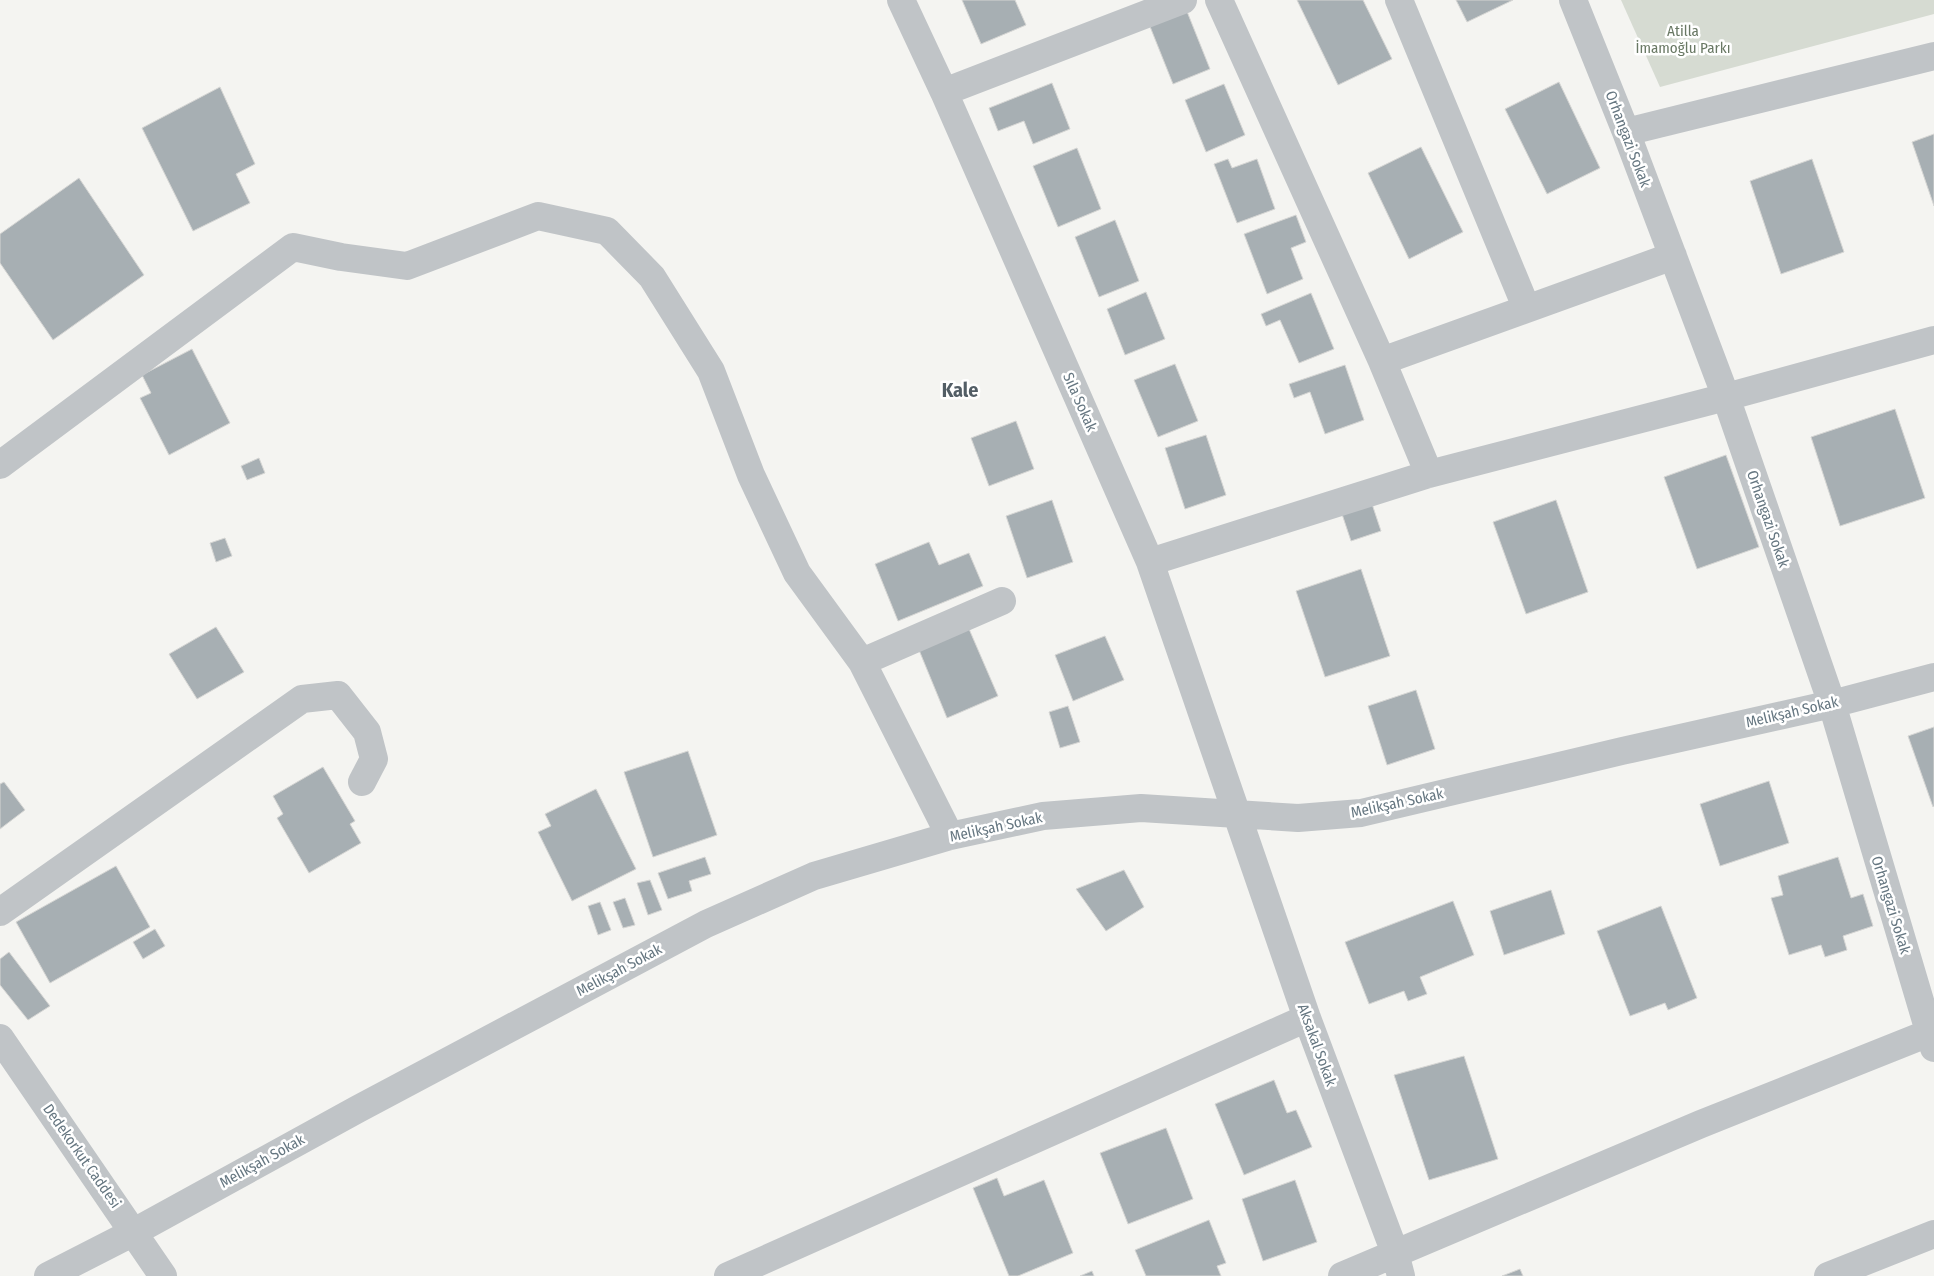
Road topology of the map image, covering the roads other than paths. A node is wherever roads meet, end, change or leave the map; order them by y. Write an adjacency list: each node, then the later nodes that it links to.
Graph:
1 (901, 0): 7 (street, Sıla Sokak)
2 (1183, 0): 7 (street)
3 (1219, 0): 12 (street)
4 (1399, 0): 10 (street)
5 (1573, 0): 8 (street, Orhangazi Sokak)
6 (1934, 56): 8 (street)
7 (944, 92): 16 (street, Sıla Sokak)
8 (1626, 132): 9 (street, Orhangazi Sokak)
9 (1673, 256): 10 (street); 13 (street, Orhangazi Sokak)
10 (1526, 307): 12 (street)
11 (1934, 340): 13 (street)
12 (1382, 361): 15 (street)
13 (1726, 397): 15 (street); 20 (street, Orhangazi Sokak)
14 (0, 465): 18 (street)
15 (1429, 474): 16 (street)
16 (1150, 562): 22 (street, Sıla Sokak)
17 (1002, 602): 18 (street)
18 (862, 662): 23 (street)
19 (1934, 677): 20 (street, Melikşah Sokak)
20 (1832, 704): 22 (street, Melikşah Sokak); 26 (street, Orhangazi Sokak)
21 (362, 782): 24 (street)
22 (1237, 813): 23 (street, Melikşah Sokak); 25 (street, Aksakal Sokak)
23 (950, 836): 28 (street, Melikşah Sokak)
24 (0, 912)
25 (1306, 1018): 30 (street, Aksakal Sokak); 33 (street)
26 (1932, 1037): 30 (street)
27 (0, 1038): 28 (street, Dedekorkut Caddesi)
28 (134, 1232): 31 (street, Melikşah Sokak); 32 (street, Dedekorkut Caddesi)
29 (1934, 1234): 35 (street)
30 (1398, 1264): 34 (street)
31 (48, 1276)
32 (162, 1276)
33 (728, 1276)
34 (1342, 1276)
35 (1828, 1276)

